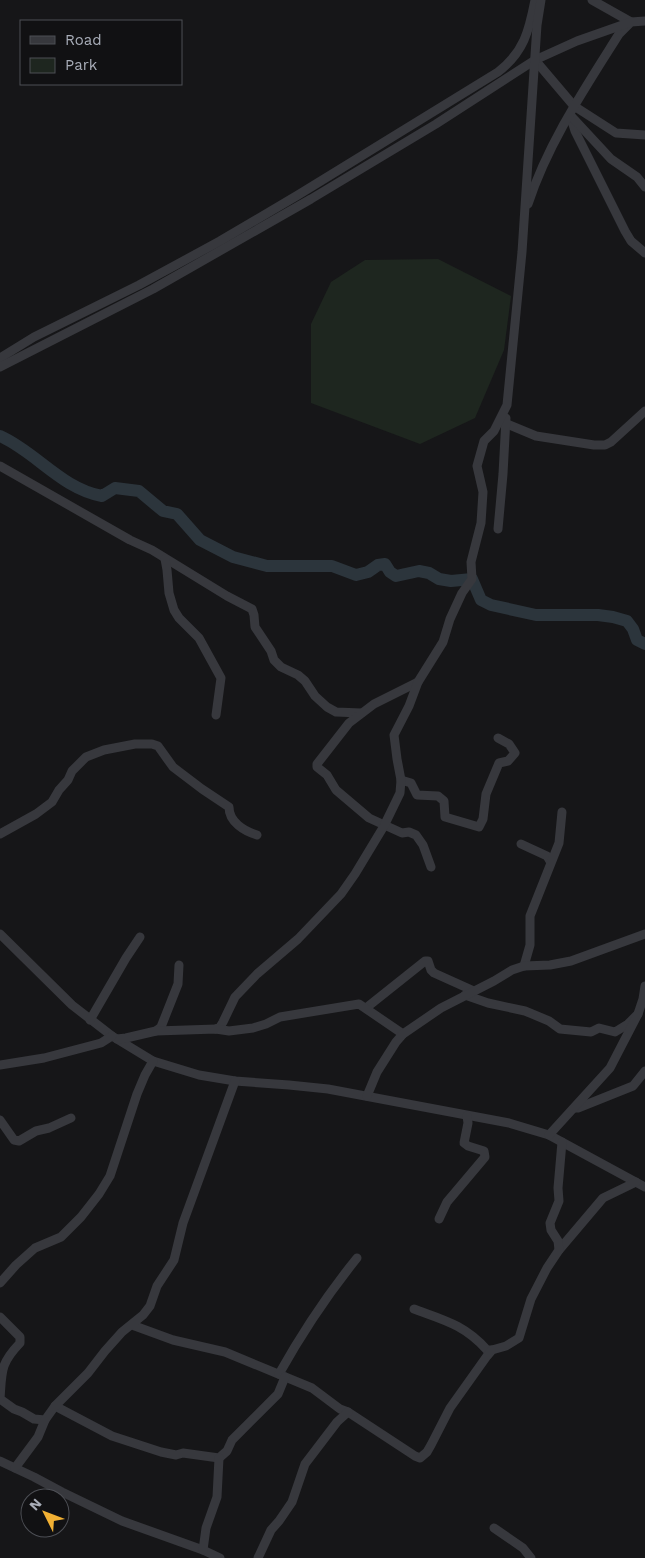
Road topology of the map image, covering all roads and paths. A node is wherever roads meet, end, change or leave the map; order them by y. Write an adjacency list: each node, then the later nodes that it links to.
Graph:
1 (535, 0): 13 (street)
2 (541, 0): 6 (street)
3 (592, 0): 5 (street)
4 (645, 21): 5 (street)
5 (631, 22): 6 (street); 7 (street)
6 (535, 60): 7 (street); 11 (street); 14 (street)
7 (574, 106): 8 (street); 9 (street)
8 (570, 115): 10 (street); 11 (street); 12 (street)
9 (645, 135)
10 (645, 187)
11 (524, 215): 15 (street)
12 (645, 253)
13 (0, 358)
14 (0, 367)
15 (507, 405): 17 (street); 21 (street)
16 (645, 412): 17 (street)
17 (506, 423): 19 (street)
18 (0, 466): 20 (street)
19 (498, 529)
20 (165, 559): 22 (street); 23 (street)
21 (418, 682): 22 (street); 25 (street)
22 (361, 713): 27 (street)
23 (216, 715)
24 (498, 738): 25 (street)
25 (401, 780): 27 (street)
26 (562, 812): 31 (street)
27 (384, 826): 32 (street); 44 (street)
28 (0, 834): 29 (street)
29 (257, 835)
30 (520, 844): 31 (street)
31 (550, 861): 37 (street)
32 (430, 867)
33 (0, 934): 43 (street)
34 (645, 934): 37 (street)
35 (140, 938): 43 (street)
36 (180, 965): 45 (street)
37 (524, 966): 39 (street)
38 (645, 986): 42 (street)
39 (474, 991): 40 (street); 41 (street)
40 (465, 995): 42 (street); 46 (street)
41 (366, 1008): 44 (street); 46 (street)
42 (638, 1014): 53 (street)
43 (90, 1020): 47 (street)
44 (216, 1029): 45 (street)
45 (156, 1031): 47 (street)
46 (403, 1034): 52 (street)
47 (114, 1037): 48 (street); 49 (street)
48 (153, 1061): 51 (street); 64 (street)
49 (0, 1065)
50 (645, 1071): 53 (street)
51 (235, 1081): 52 (street); 67 (street)
52 (367, 1096): 54 (street)
53 (574, 1108): 57 (street)
54 (467, 1116): 57 (street); 61 (street)
55 (71, 1118): 56 (street)
56 (0, 1120)
57 (549, 1136): 58 (street)
58 (562, 1142): 59 (street); 62 (street)
59 (636, 1182): 60 (street); 62 (street)
60 (645, 1187)
61 (439, 1219)
62 (559, 1250): 68 (street)
63 (356, 1258): 69 (street)
64 (0, 1283)
65 (414, 1309): 68 (street)
66 (0, 1316): 70 (street)
67 (132, 1325): 69 (street); 71 (street)
68 (492, 1350): 72 (street)
69 (282, 1376): 72 (street); 74 (street)
70 (0, 1399): 73 (street)
71 (55, 1406): 73 (street); 74 (street)
72 (348, 1412): 80 (street)
73 (45, 1420): 76 (street)
74 (219, 1458): 78 (street)
75 (0, 1461): 76 (street)
76 (15, 1468): 78 (street)
77 (494, 1528): 81 (street)
78 (203, 1550): 79 (street)
79 (220, 1558)
80 (258, 1558)
81 (532, 1558)

